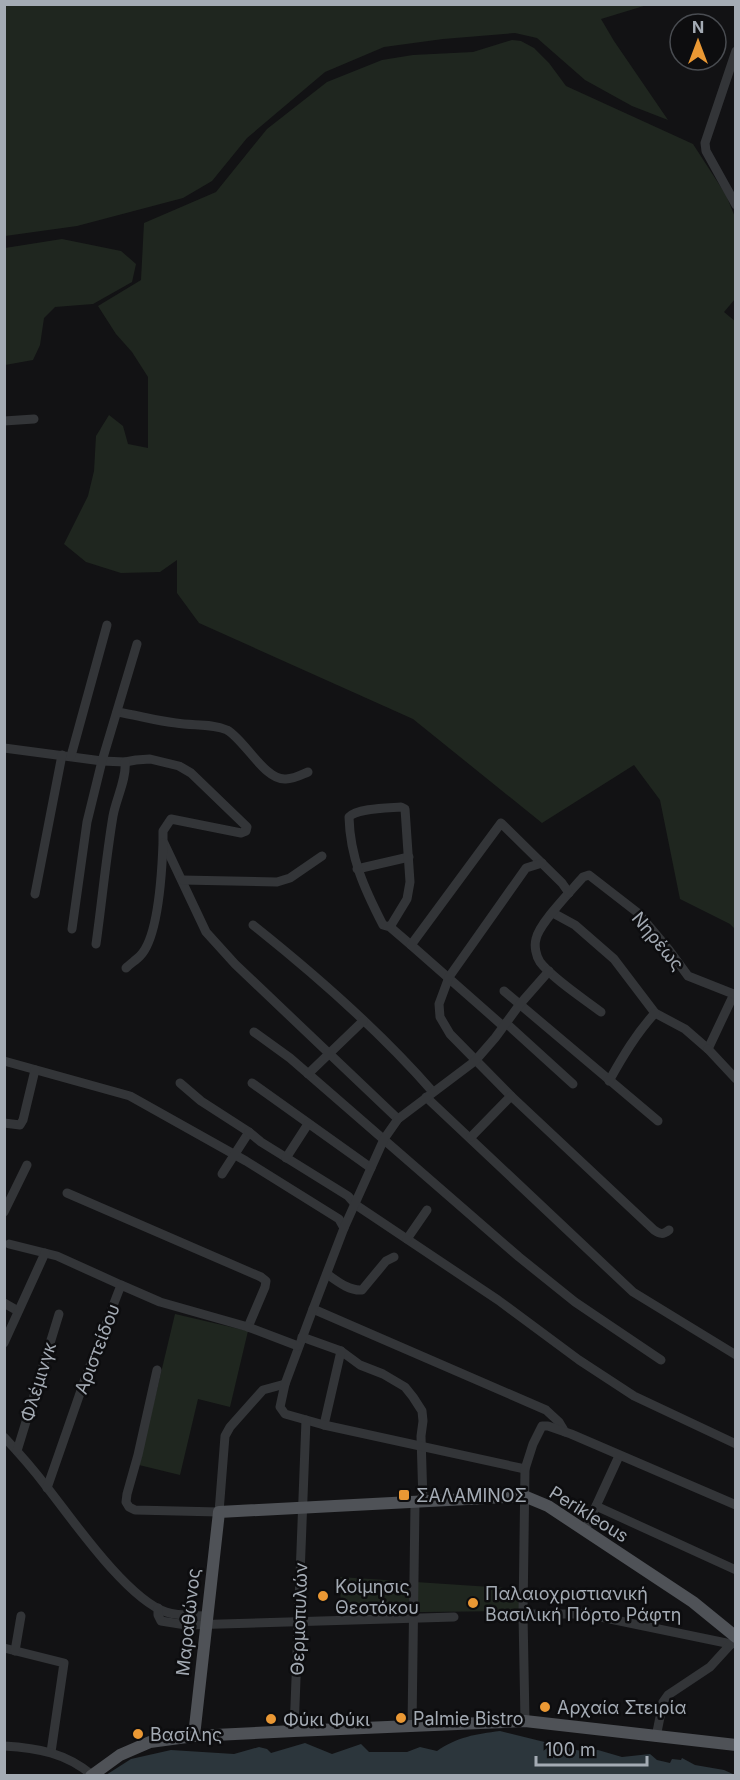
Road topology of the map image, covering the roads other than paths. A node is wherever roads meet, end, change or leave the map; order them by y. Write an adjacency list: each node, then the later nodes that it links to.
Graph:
1 (735, 51): 2 (street)
2 (735, 206)
3 (34, 419): 4 (street)
4 (4, 421)
5 (107, 625): 9 (street)
6 (137, 644): 7 (street)
7 (117, 712): 10 (street); 12 (street)
8 (4, 748): 9 (street)
9 (66, 756): 10 (street); 22 (street)
10 (102, 761): 11 (street); 26 (street)
11 (125, 762): 15 (street); 27 (street)
12 (308, 772)
13 (405, 797): 14 (street)
14 (405, 809): 17 (street); 19 (street)
15 (164, 841): 20 (street); 29 (street)
16 (322, 856): 20 (street)
17 (409, 857): 19 (street); 25 (street)
18 (542, 863): 21 (street); 28 (street); 31 (street)
19 (357, 869): 25 (street)
20 (182, 880): 41 (street)
21 (569, 893): 23 (street); 33 (street, Νηρέως)
22 (35, 894)
23 (553, 913): 30 (street); 36 (street)
24 (253, 925): 37 (street)
25 (390, 927): 28 (street)
26 (72, 929)
27 (96, 944)
28 (411, 945): 31 (street)
29 (126, 968)
30 (549, 971): 34 (street); 35 (street)
31 (449, 977): 38 (street); 43 (street)
32 (504, 991): 34 (street)
33 (735, 995): 40 (street)
34 (520, 1004): 38 (street); 47 (street)
35 (601, 1012)
36 (655, 1013): 40 (street); 47 (street)
37 (363, 1021): 41 (street); 51 (street)
38 (505, 1025): 43 (street); 50 (street)
39 (254, 1032): 45 (street)
40 (708, 1049): 46 (street)
41 (329, 1052): 45 (street); 53 (street)
42 (4, 1061): 44 (street)
43 (475, 1061): 51 (street); 52 (street)
44 (35, 1070): 55 (street); 60 (street)
45 (308, 1074): 59 (street)
46 (735, 1079)
47 (609, 1081): 54 (street)
48 (180, 1083): 57 (street)
49 (252, 1083): 56 (street)
50 (573, 1084)
51 (430, 1094): 53 (street); 58 (street)
52 (511, 1096): 58 (street); 70 (street)
53 (398, 1119): 59 (street)
54 (658, 1121)
55 (4, 1123)
56 (308, 1124): 61 (street); 63 (street)
57 (249, 1132): 60 (street); 61 (street)
58 (471, 1137): 86 (street)
59 (384, 1139): 63 (street); 87 (street)
60 (235, 1155): 64 (street); 69 (street)
61 (286, 1158): 66 (street)
62 (27, 1165): 68 (street)
63 (371, 1168): 66 (street)
64 (222, 1174)
65 (67, 1193): 81 (street)
66 (356, 1205): 69 (street); 71 (street)
67 (427, 1210): 71 (street)
68 (4, 1212)
69 (344, 1228): 75 (street)
70 (669, 1230)
71 (407, 1239): 94 (street)
72 (9, 1244): 73 (street)
73 (45, 1253): 76 (street); 79 (street)
74 (394, 1257): 75 (street)
75 (327, 1274): 78 (street)
76 (121, 1285): 81 (street, Αριστείδου); 99 (street, Αριστείδου)
77 (4, 1303): 79 (street)
78 (313, 1309): 82 (street); 92 (street)
79 (18, 1311): 83 (street)
80 (59, 1314): 96 (street, Φλέμινγκ)
81 (248, 1327): 84 (street, Αριστείδου)
82 (302, 1336): 84 (street); 85 (street)
83 (4, 1343)
84 (298, 1346): 89 (street)
85 (341, 1351): 91 (street); 95 (street)
86 (735, 1355)
87 (661, 1360)
88 (157, 1370): 105 (street)
89 (285, 1384): 90 (street); 105 (street)
90 (306, 1420): 91 (street); 104 (street, Θερμοπυλών)
91 (324, 1425): 95 (street)
92 (565, 1432): 97 (street); 98 (street)
93 (4, 1437): 96 (street)
94 (735, 1444)
95 (421, 1446): 98 (street); 101 (street)
96 (17, 1451): 99 (street)
97 (620, 1456): 102 (street); 103 (street)
98 (525, 1469): 100 (street)
99 (47, 1488): 112 (street)
100 (524, 1496): 101 (main road, Perikleous); 106 (main road, Perikleous); 108 (street)
101 (419, 1502): 104 (main road, Perikleous); 110 (street)
102 (735, 1505)
103 (596, 1506): 106 (street); 107 (street)
104 (303, 1507): 105 (main road, Perikleous); 113 (street, Θερμοπυλών)
105 (219, 1512): 112 (main road, Μαραθώνος)
106 (585, 1530): 114 (main road, Perikleous)
107 (735, 1570)
108 (523, 1614): 114 (street); 117 (street)
109 (21, 1616): 116 (street)
110 (412, 1617): 111 (street); 113 (street); 118 (street)
111 (454, 1617)
112 (207, 1620): 113 (street); 120 (main road, Μαραθώνος)
113 (300, 1621): 119 (street, Θερμοπυλών)
114 (733, 1636): 121 (street)
115 (4, 1648): 116 (street)
116 (15, 1651): 124 (street)
117 (525, 1721): 118 (main road); 121 (main road)
118 (412, 1727): 119 (main road)
119 (294, 1731): 120 (main road)
120 (194, 1736): 125 (main road)
121 (656, 1737): 122 (main road)
122 (735, 1745)
123 (4, 1746): 124 (street)
124 (51, 1752): 125 (street)
125 (92, 1775)

